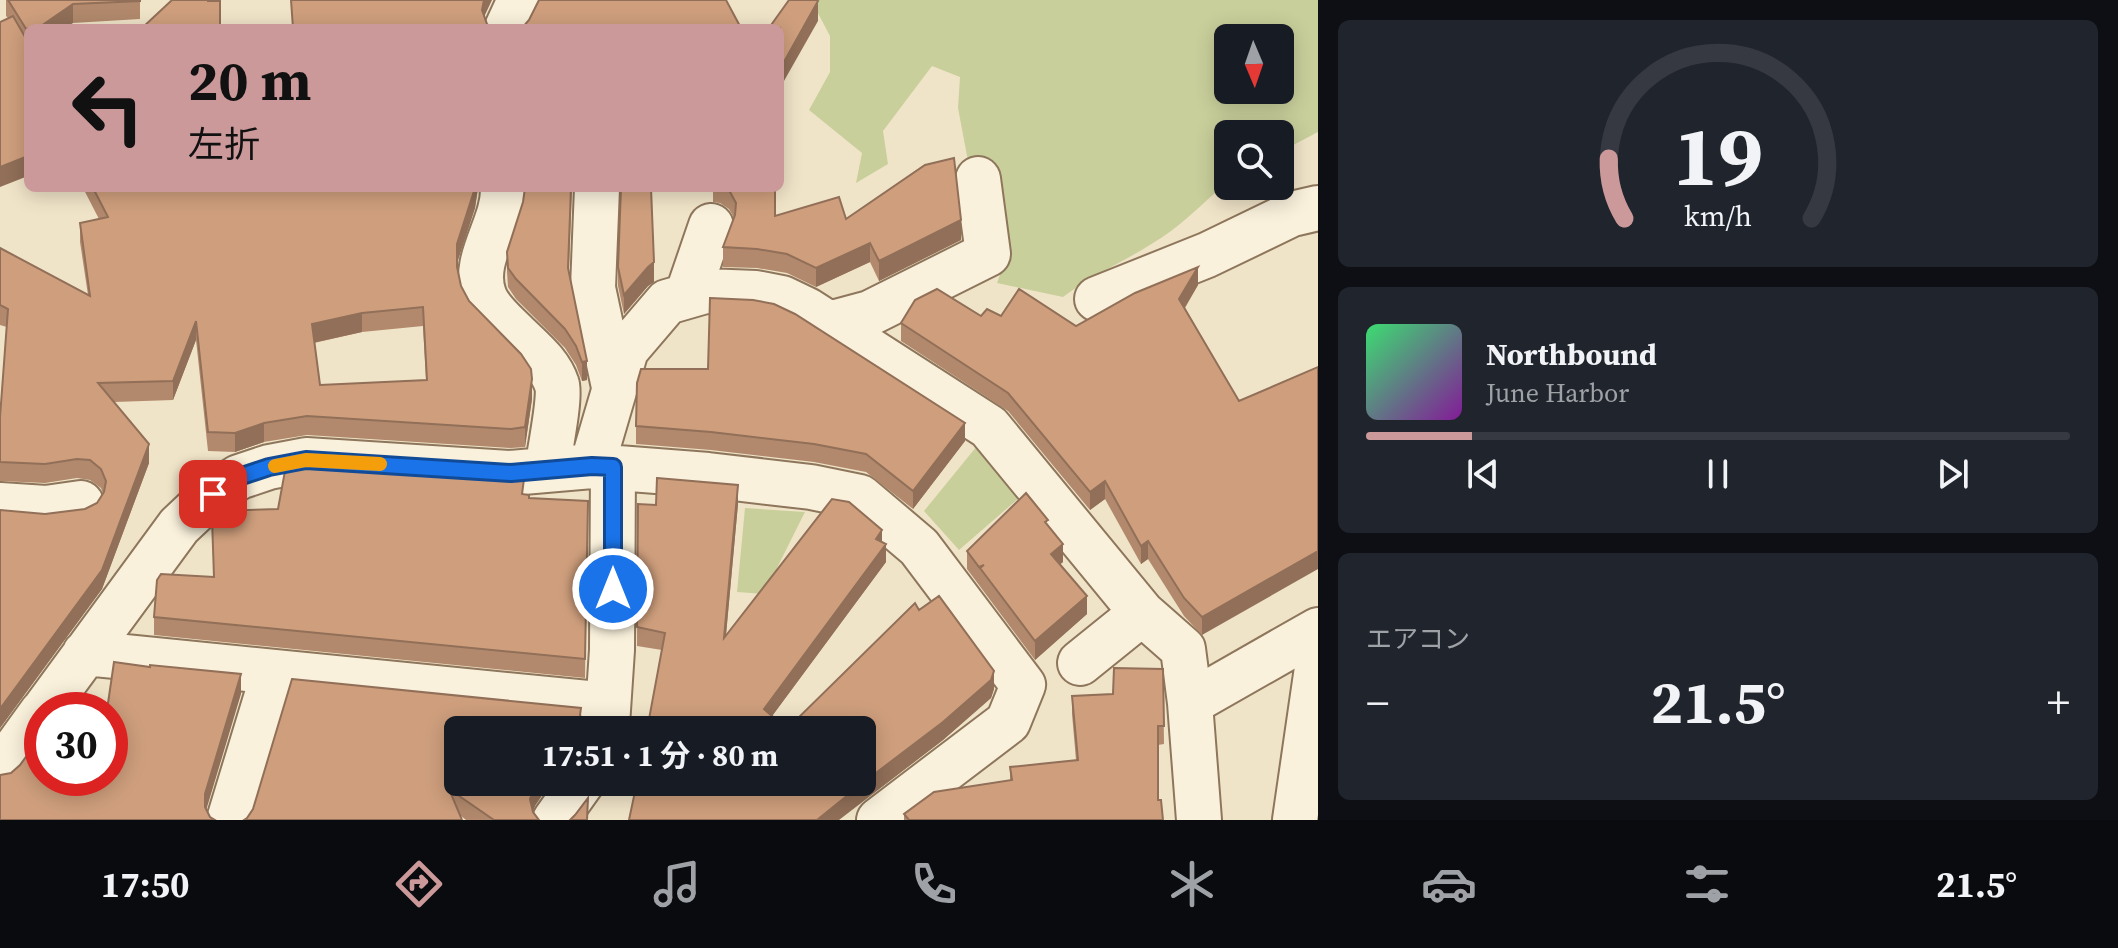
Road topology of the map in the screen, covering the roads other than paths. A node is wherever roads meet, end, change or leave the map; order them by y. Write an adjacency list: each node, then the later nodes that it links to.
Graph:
1 (520, 0): 2 (street)
2 (509, 24)
3 (978, 179): 10 (street)
4 (503, 192): 13 (street)
5 (597, 192): 11 (street)
6 (1318, 208): 9 (street)
7 (711, 226): 8 (street)
8 (687, 296): 10 (street); 11 (street)
9 (1097, 299)
10 (818, 317): 16 (street)
11 (614, 390): 12 (street)
12 (603, 466): 13 (street); 25 (street); 32 (street)
13 (547, 470): 18 (street)
14 (81, 503): 15 (street)
15 (0, 505)
16 (1136, 606): 20 (street); 23 (street)
17 (1318, 630): 23 (street)
18 (85, 653): 21 (street); 22 (street)
19 (1318, 661): 26 (street)
20 (1080, 663)
21 (274, 672): 24 (street); 30 (street)
22 (57, 692)
23 (1190, 703): 33 (street)
24 (600, 716)
25 (607, 716)
26 (1314, 724): 34 (street)
27 (24, 737): 28 (street)
28 (0, 770)
29 (572, 796): 31 (street)
30 (229, 820)
31 (555, 820)
32 (879, 820)
33 (1199, 820)
34 (1295, 820)

